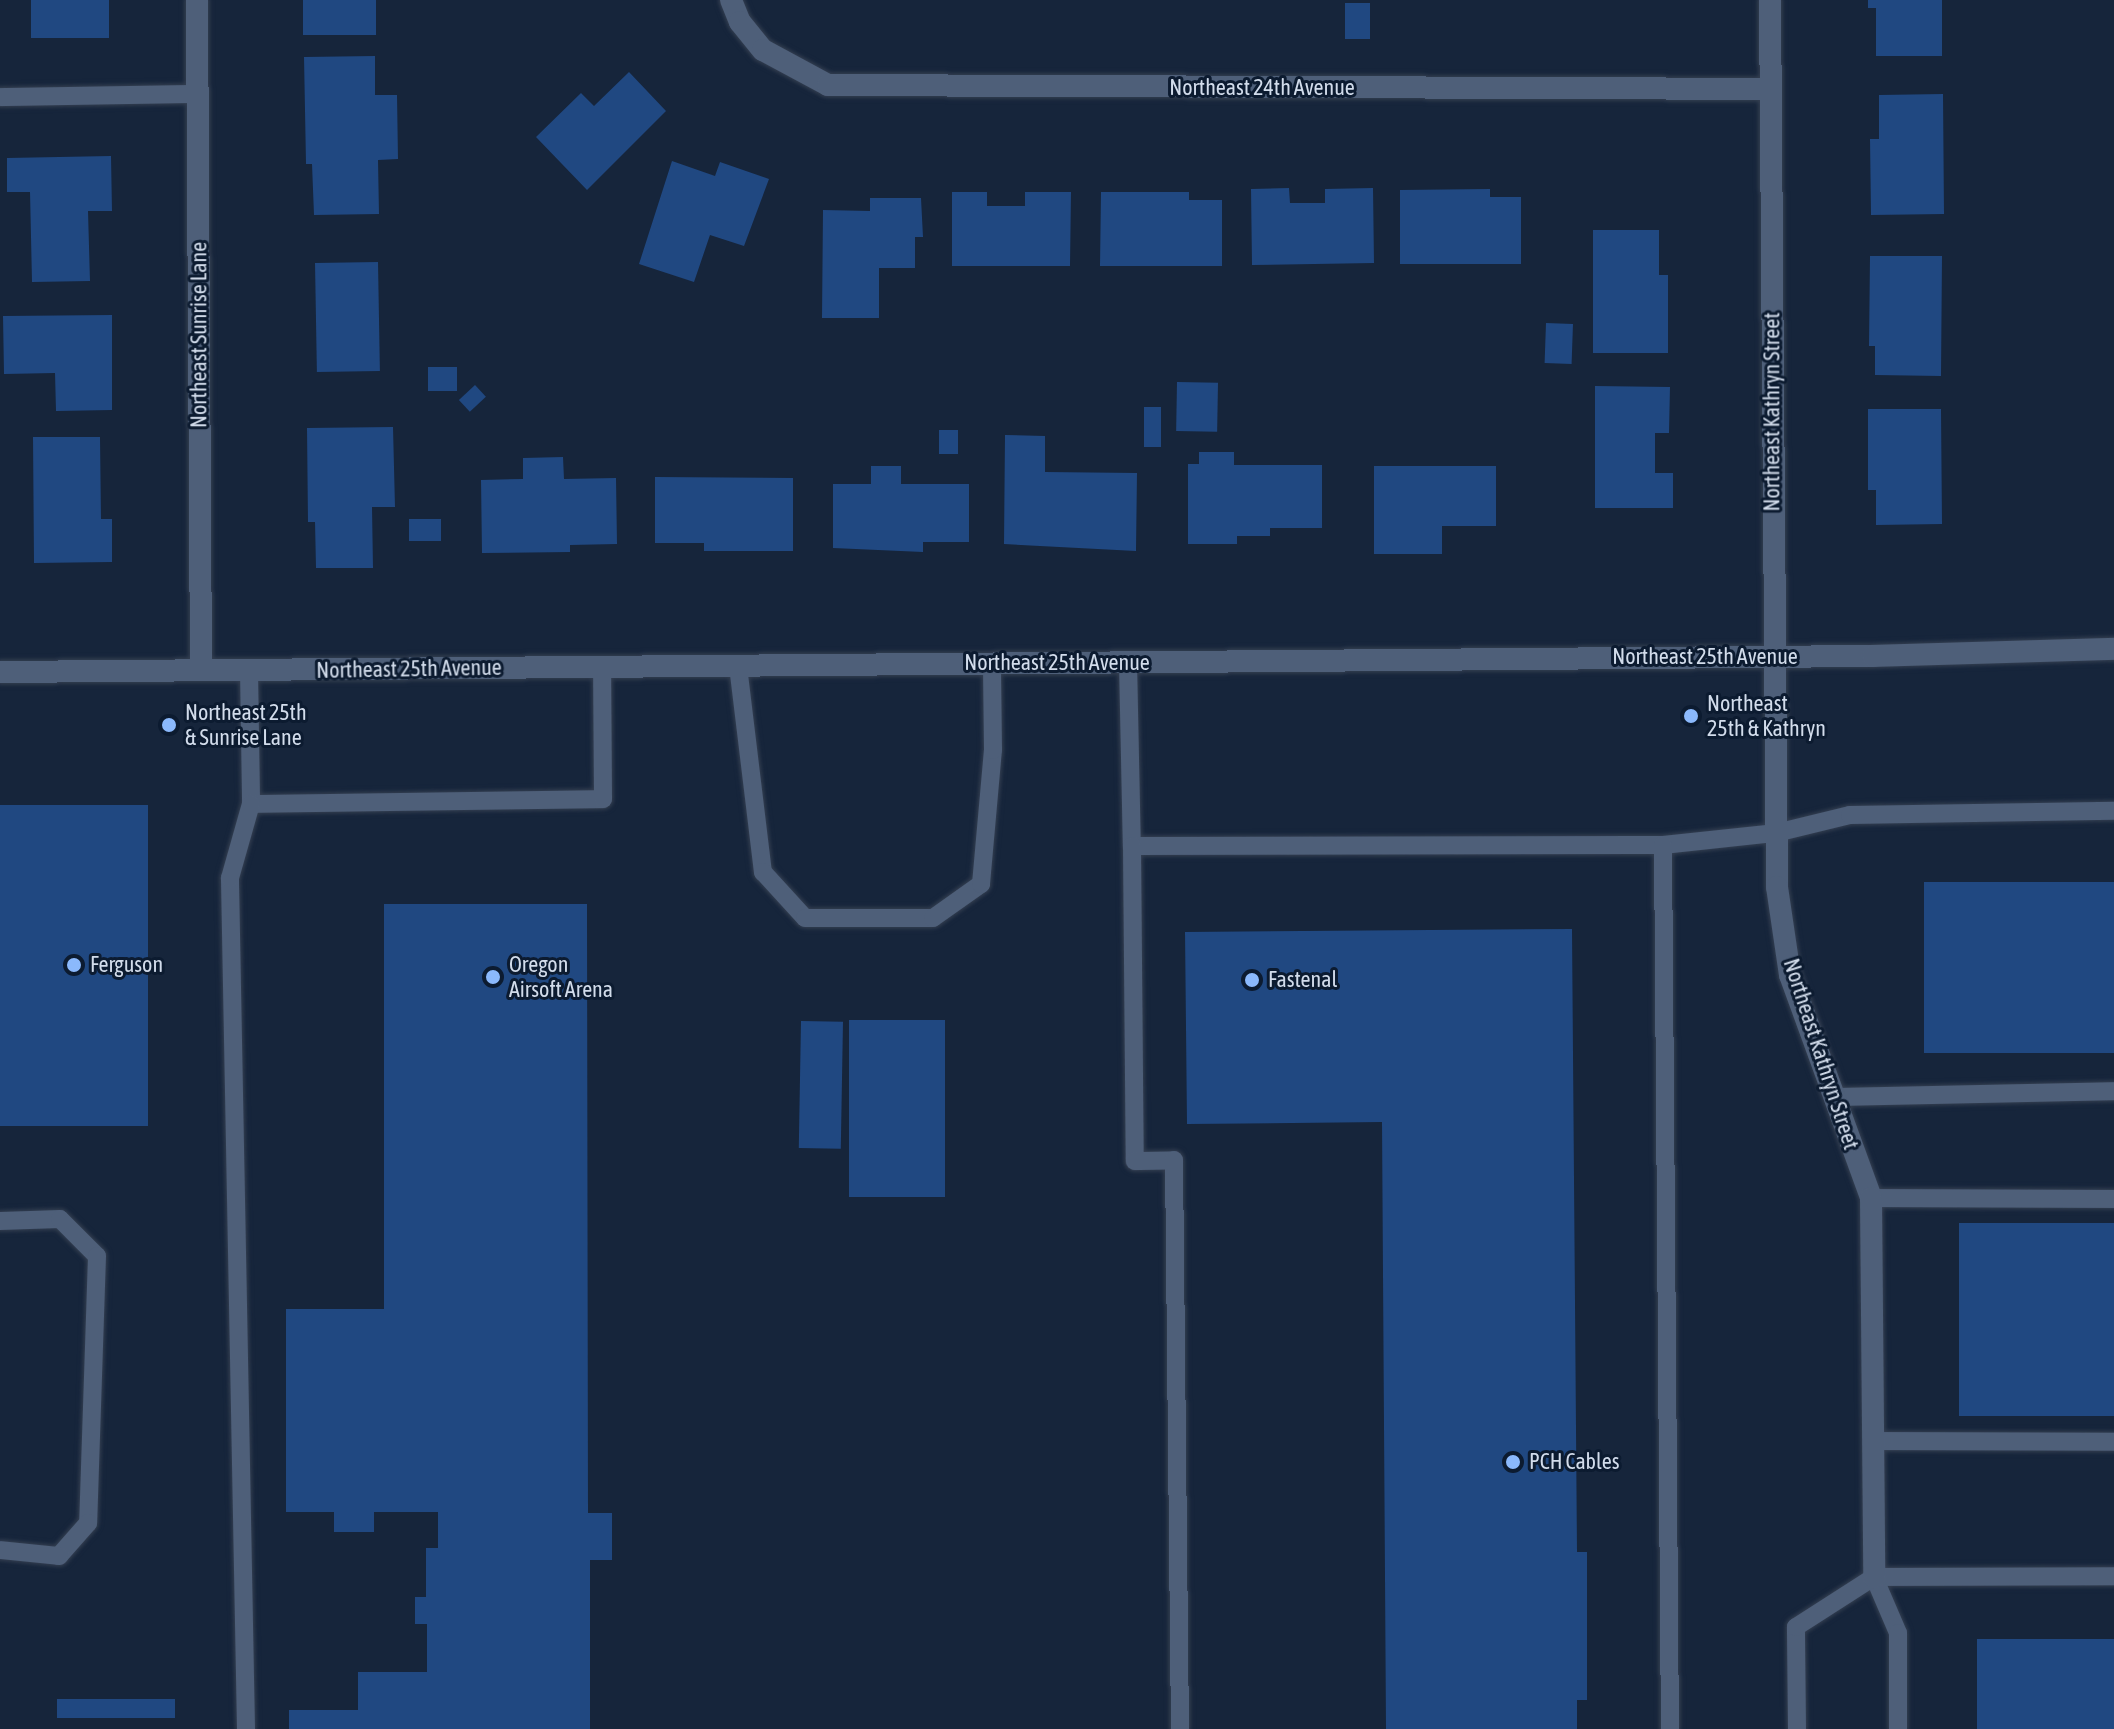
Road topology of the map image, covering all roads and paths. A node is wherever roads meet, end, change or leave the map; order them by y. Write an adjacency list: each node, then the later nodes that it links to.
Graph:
1 (197, 0): 5 (street, Northeast Sunrise Lane)
2 (731, 0): 4 (street, Northeast 24th Avenue)
3 (1770, 0): 4 (street, Northeast Kathryn Street)
4 (1771, 89): 8 (street, Northeast Kathryn Street)
5 (197, 94): 6 (lane); 13 (street, Northeast Sunrise Lane)
6 (0, 97)
7 (2114, 649): 8 (street, Northeast 25th Avenue)
8 (1773, 657): 9 (street, Northeast 25th Avenue); 18 (street, Northeast Kathryn Street)
9 (1128, 662): 10 (street, Northeast 25th Avenue); 20 (lane)
10 (992, 663): 11 (street, Northeast 25th Avenue); 11 (lane)
11 (738, 666): 12 (street, Northeast 25th Avenue)
12 (602, 667): 14 (street, Northeast 25th Avenue); 16 (lane)
13 (201, 670): 14 (street, Northeast 25th Avenue); 15 (street, Northeast 25th Avenue)
14 (249, 670): 16 (lane)
15 (0, 672)
16 (251, 804): 31 (lane)
17 (2114, 811): 18 (lane)
18 (1776, 833): 19 (lane); 22 (street, Northeast Kathryn Street)
19 (1663, 845): 20 (lane); 33 (lane)
20 (1132, 846): 32 (lane)
21 (2114, 1091): 22 (lane)
22 (1834, 1097): 23 (street, Northeast Kathryn Street)
23 (1871, 1198): 24 (lane); 26 (street, Northeast Kathryn Street)
24 (2114, 1199)
25 (0, 1221): 28 (lane)
26 (1875, 1441): 27 (lane); 30 (street, Northeast Kathryn Street)
27 (2114, 1442)
28 (0, 1550)
29 (2114, 1576): 30 (lane)
30 (1874, 1577): 34 (lane); 35 (lane)
31 (246, 1729)
32 (1180, 1729)
33 (1670, 1729)
34 (1797, 1729)
35 (1898, 1729)

